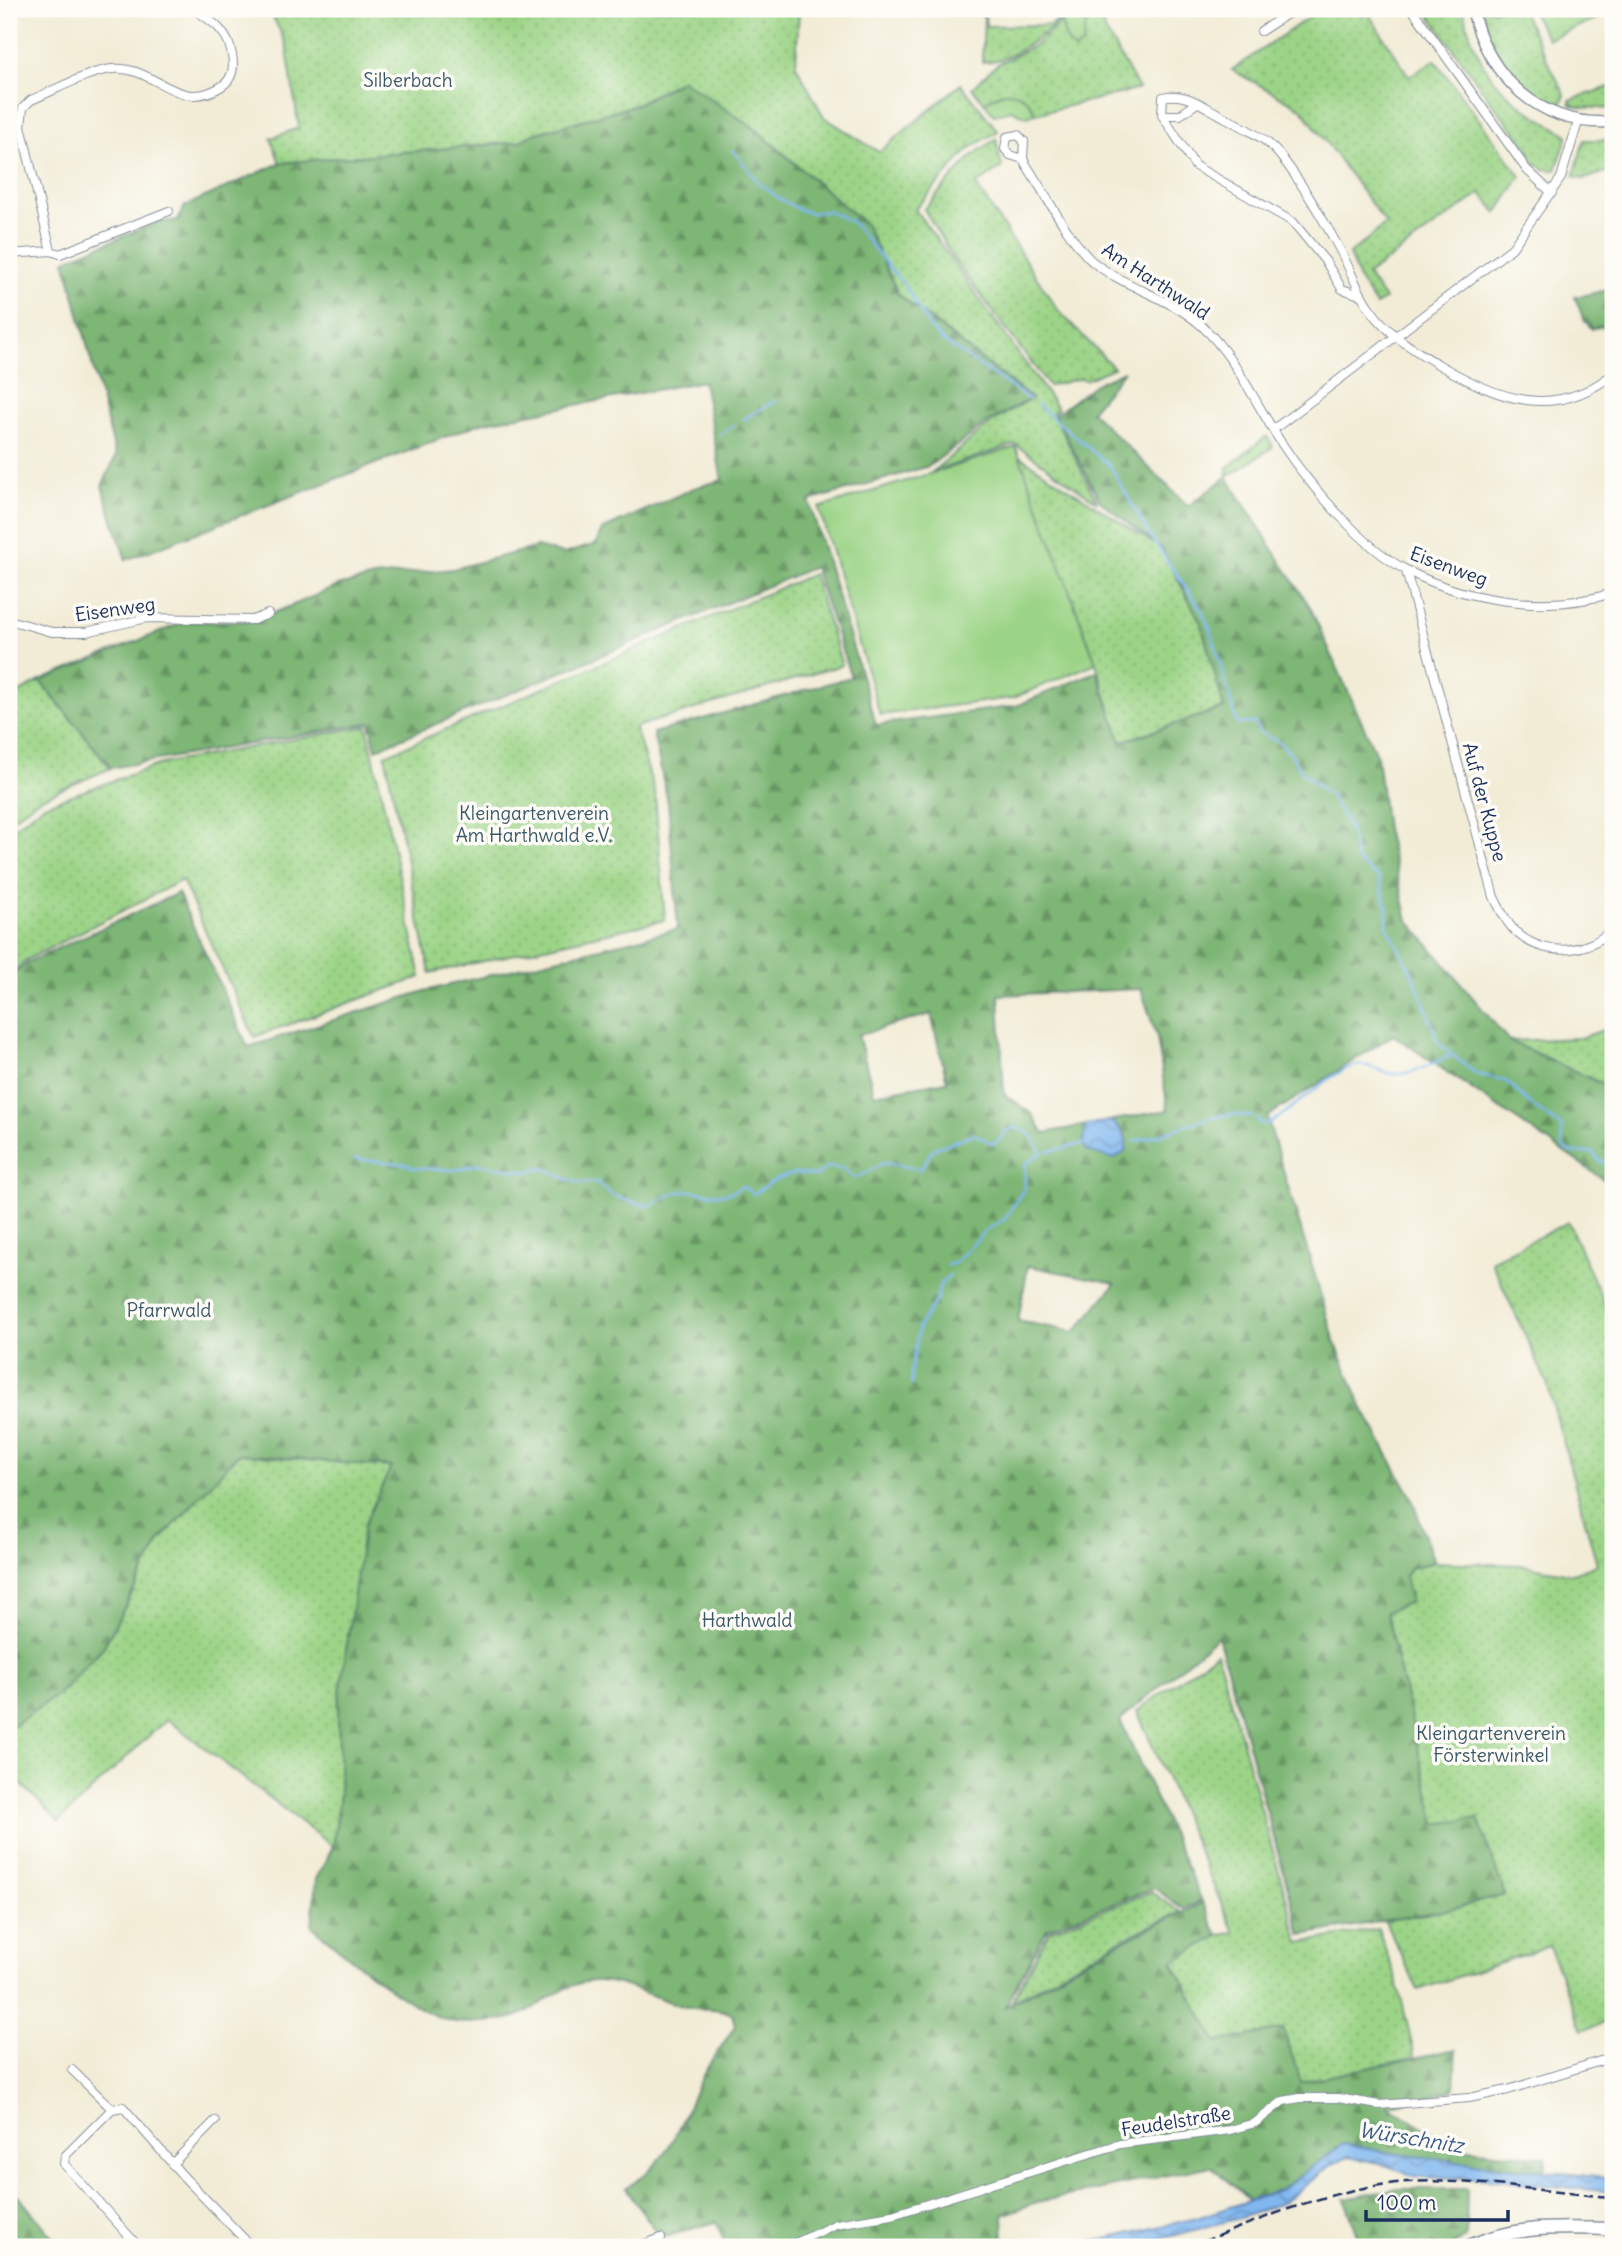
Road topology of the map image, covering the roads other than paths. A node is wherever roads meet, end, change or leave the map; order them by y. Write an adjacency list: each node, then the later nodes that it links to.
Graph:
1 (193, 9): 13 (street)
2 (1295, 9): 5 (street)
3 (1412, 9): 11 (street)
4 (1472, 9): 8 (main road)
5 (1261, 31)
6 (1197, 103): 7 (street); 7 (street); 15 (street)
7 (1163, 115): 15 (street)
8 (1578, 122): 9 (main road); 11 (street)
9 (1613, 122)
10 (1023, 159): 18 (street, Am Harthwald)
11 (1552, 193): 16 (street)
12 (169, 211): 13 (street)
13 (51, 251): 14 (street)
14 (9, 254)
15 (1360, 295): 16 (street)
16 (1395, 338): 17 (street); 18 (street)
17 (1613, 374)
18 (1274, 429): 19 (street, Am Harthwald)
19 (1282, 444): 20 (street, Eisenweg)
20 (1406, 571): 21 (street, Eisenweg); 24 (street, Auf der Kuppe)
21 (1613, 593)
22 (268, 614): 23 (street, Eisenweg)
23 (9, 620)
24 (1613, 928)
25 (1613, 2057): 35 (street, Feudelstraße)
26 (72, 2070): 27 (street)
27 (111, 2109): 29 (street); 32 (street)
28 (215, 2121): 29 (street)
29 (172, 2164): 33 (street)
30 (1613, 2229): 36 (main road)
31 (661, 2238): 34 (street)
32 (139, 2247)
33 (252, 2247)
34 (637, 2247)
35 (787, 2247)
36 (1467, 2247)

